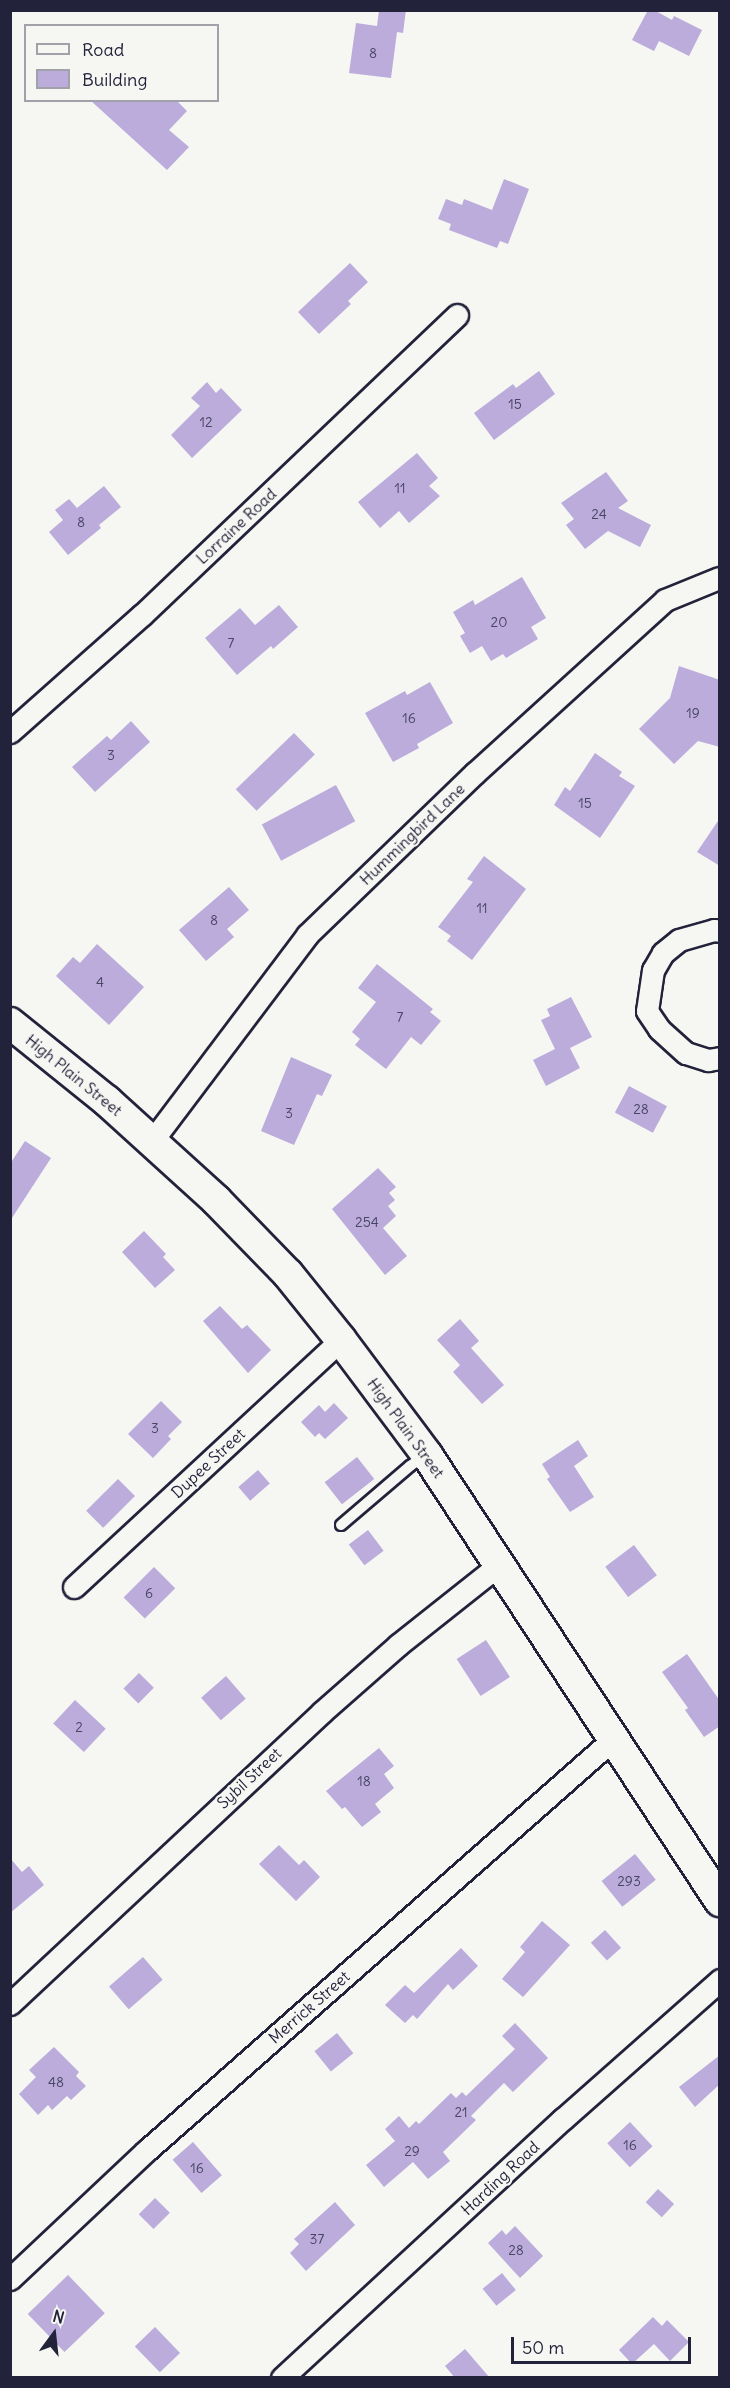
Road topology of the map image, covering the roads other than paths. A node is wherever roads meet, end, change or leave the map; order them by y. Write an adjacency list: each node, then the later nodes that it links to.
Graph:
1 (457, 315): 3 (street, Lorraine Road)
2 (719, 578): 7 (street, Hummingbird Lane)
3 (10, 732)
4 (720, 931): 6 (street)
5 (14, 1035): 7 (main road, High Plain Street)
6 (720, 1058)
7 (152, 1141): 8 (main road, High Plain Street)
8 (341, 1340): 9 (main road, High Plain Street); 12 (street, Dupee Street)
9 (427, 1455): 10 (lane); 11 (main road, High Plain Street)
10 (341, 1525)
11 (499, 1565): 13 (main road, High Plain Street); 16 (street, Sybil Street)
12 (74, 1587)
13 (612, 1740): 14 (main road, High Plain Street); 17 (street, Merrick Street)
14 (720, 1901)
15 (720, 1980): 18 (street, Harding Road)
16 (10, 2004)
17 (10, 2279)
18 (282, 2378)

